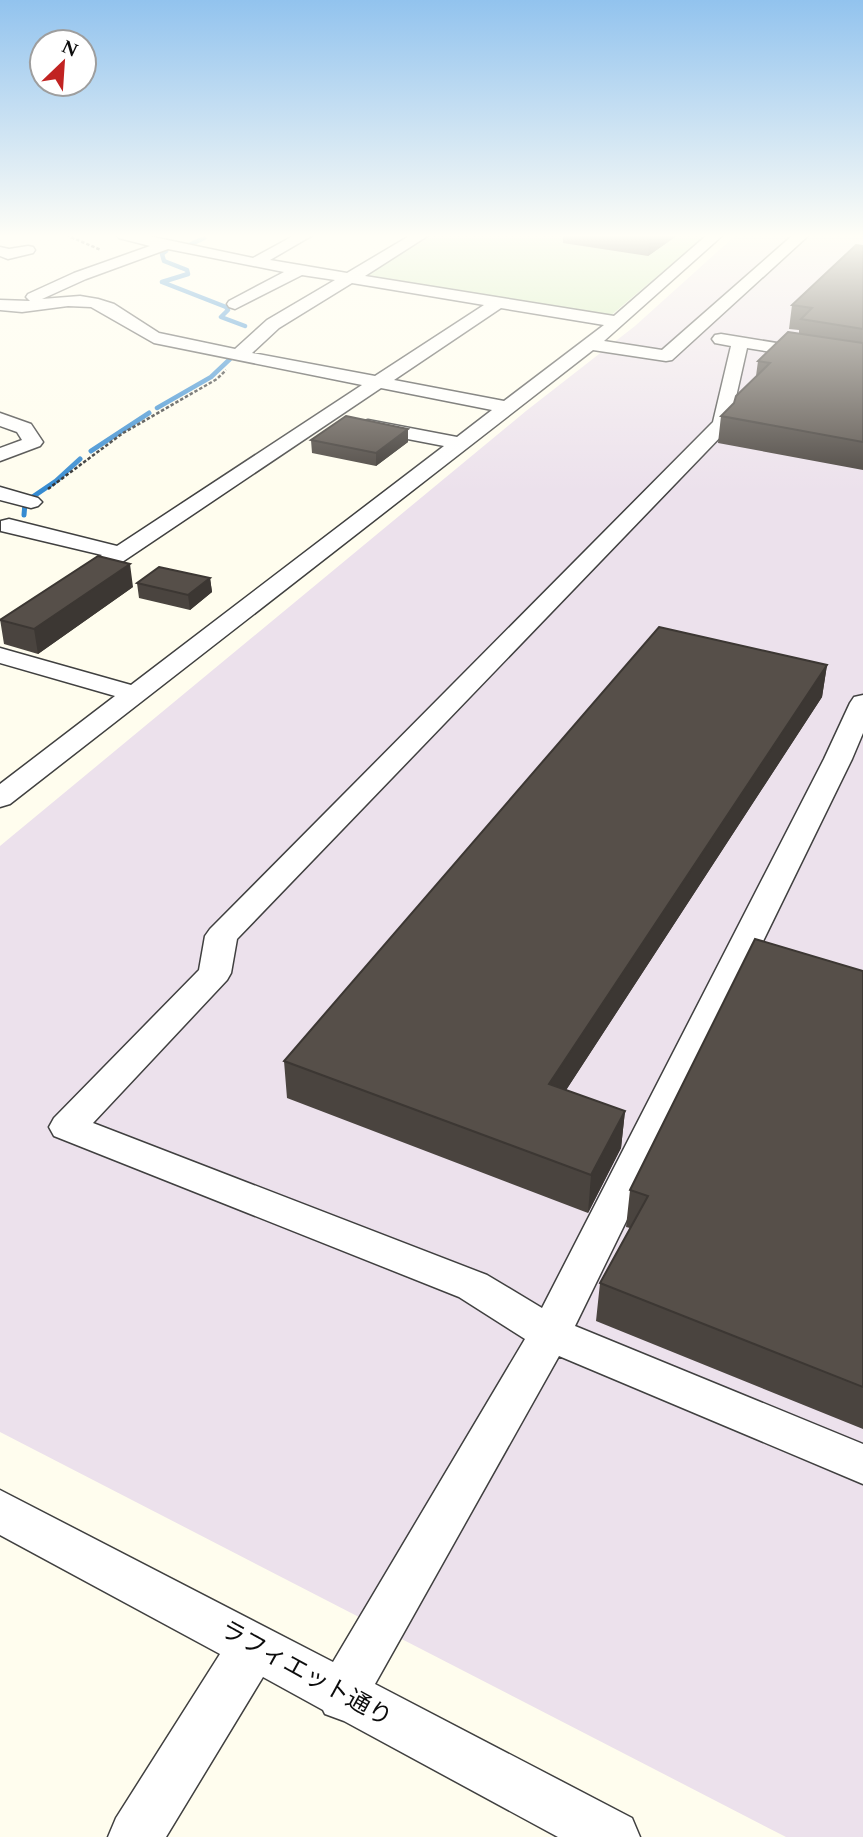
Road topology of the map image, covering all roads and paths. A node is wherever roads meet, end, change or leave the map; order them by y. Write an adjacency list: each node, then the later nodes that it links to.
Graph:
1 (128, 321): 10 (street)
2 (278, 321): 10 (street)
3 (471, 321): 12 (street)
4 (610, 321): 6 (street)
5 (704, 321): 7 (street)
6 (618, 322): 9 (street)
7 (688, 335): 8 (street); 9 (street)
8 (740, 342): 11 (street); 28 (street)
9 (588, 345): 13 (street)
10 (238, 356): 12 (street); 19 (path)
11 (863, 362)
12 (377, 383): 13 (street); 14 (street)
13 (506, 407): 16 (street)
14 (325, 417): 16 (street); 21 (street)
15 (0, 419): 17 (street)
16 (459, 443): 24 (street)
17 (0, 455)
18 (0, 493): 19 (street)
19 (31, 502)
20 (9, 526): 21 (street)
21 (120, 553): 22 (street)
22 (55, 597)
23 (0, 655): 24 (street)
24 (135, 694): 27 (street)
25 (863, 703): 26 (street)
26 (850, 762): 28 (street)
27 (0, 798)
28 (550, 1334): 29 (street); 32 (street)
29 (863, 1464)
30 (0, 1511): 31 (street, ラフィエット通り)
31 (254, 1645): 32 (street, ラフィエット通り); 33 (street)
32 (343, 1696): 34 (street, ラフィエット通り)
33 (135, 1837)
34 (613, 1837)

